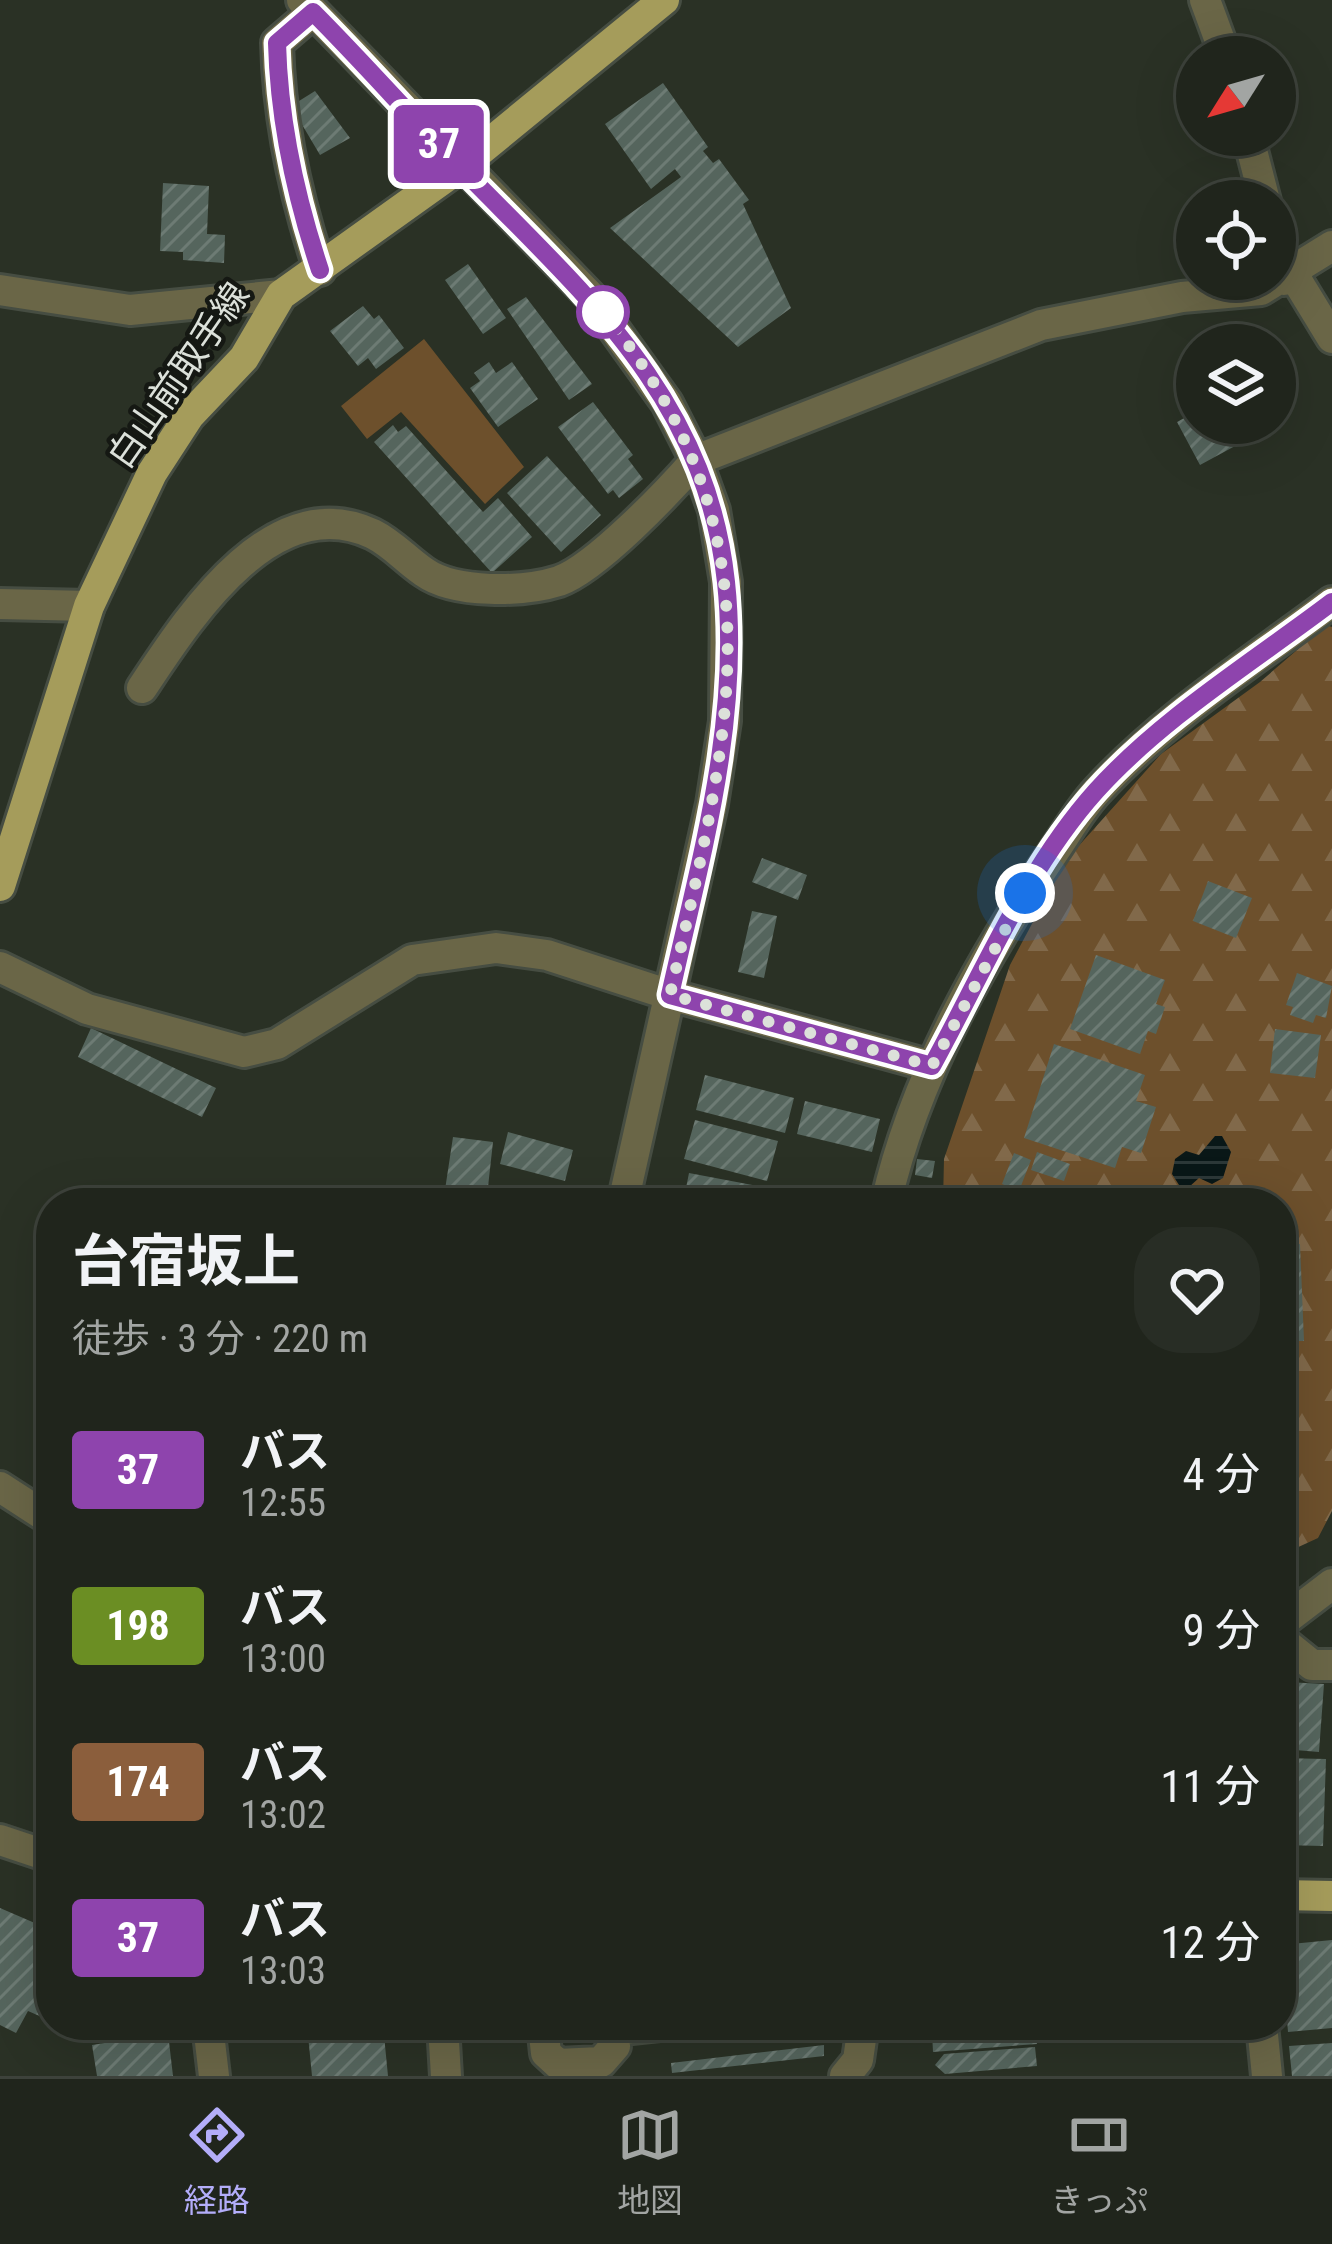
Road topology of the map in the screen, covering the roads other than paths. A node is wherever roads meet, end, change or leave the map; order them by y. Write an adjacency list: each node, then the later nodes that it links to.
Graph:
1 (664, 0): 5 (main road, 白山前取手線)
2 (1205, 0): 4 (street)
3 (308, 6): 5 (street); 7 (street)
4 (1218, 36)
5 (460, 167): 7 (main road, 白山前取手線); 14 (street)
6 (1332, 246): 8 (street)
7 (320, 270): 11 (main road, 白山前取手線)
8 (1296, 271)
9 (1296, 288): 13 (street)
10 (0, 290): 11 (street)
11 (281, 295): 17 (main road, 白山前取手線)
12 (1176, 298): 14 (street)
13 (1332, 338)
14 (696, 460): 18 (street); 21 (street)
15 (1332, 602): 22 (street)
16 (0, 604): 17 (street)
17 (89, 606): 19 (main road, 白山前取手線)
18 (142, 688)
19 (0, 886)
20 (0, 967): 21 (street)
21 (670, 995): 22 (street); 23 (street)
22 (932, 1066): 24 (street)
23 (625, 1188)
24 (889, 1188)
25 (0, 1486): 26 (street)
26 (36, 1510)
27 (1332, 1584): 28 (street)
28 (1296, 1612)
29 (1296, 1652): 30 (street)
30 (1332, 1665)
31 (0, 1840): 32 (street)
32 (36, 1852)
33 (1296, 1895): 34 (main road)
34 (1332, 1896)
35 (210, 2040): 41 (street)
36 (444, 2040): 42 (street)
37 (545, 2040): 40 (street)
38 (861, 2040): 43 (street)
39 (1263, 2040): 44 (street)
40 (616, 2044)
41 (214, 2076)
42 (446, 2076)
43 (845, 2076)
44 (1267, 2076)

